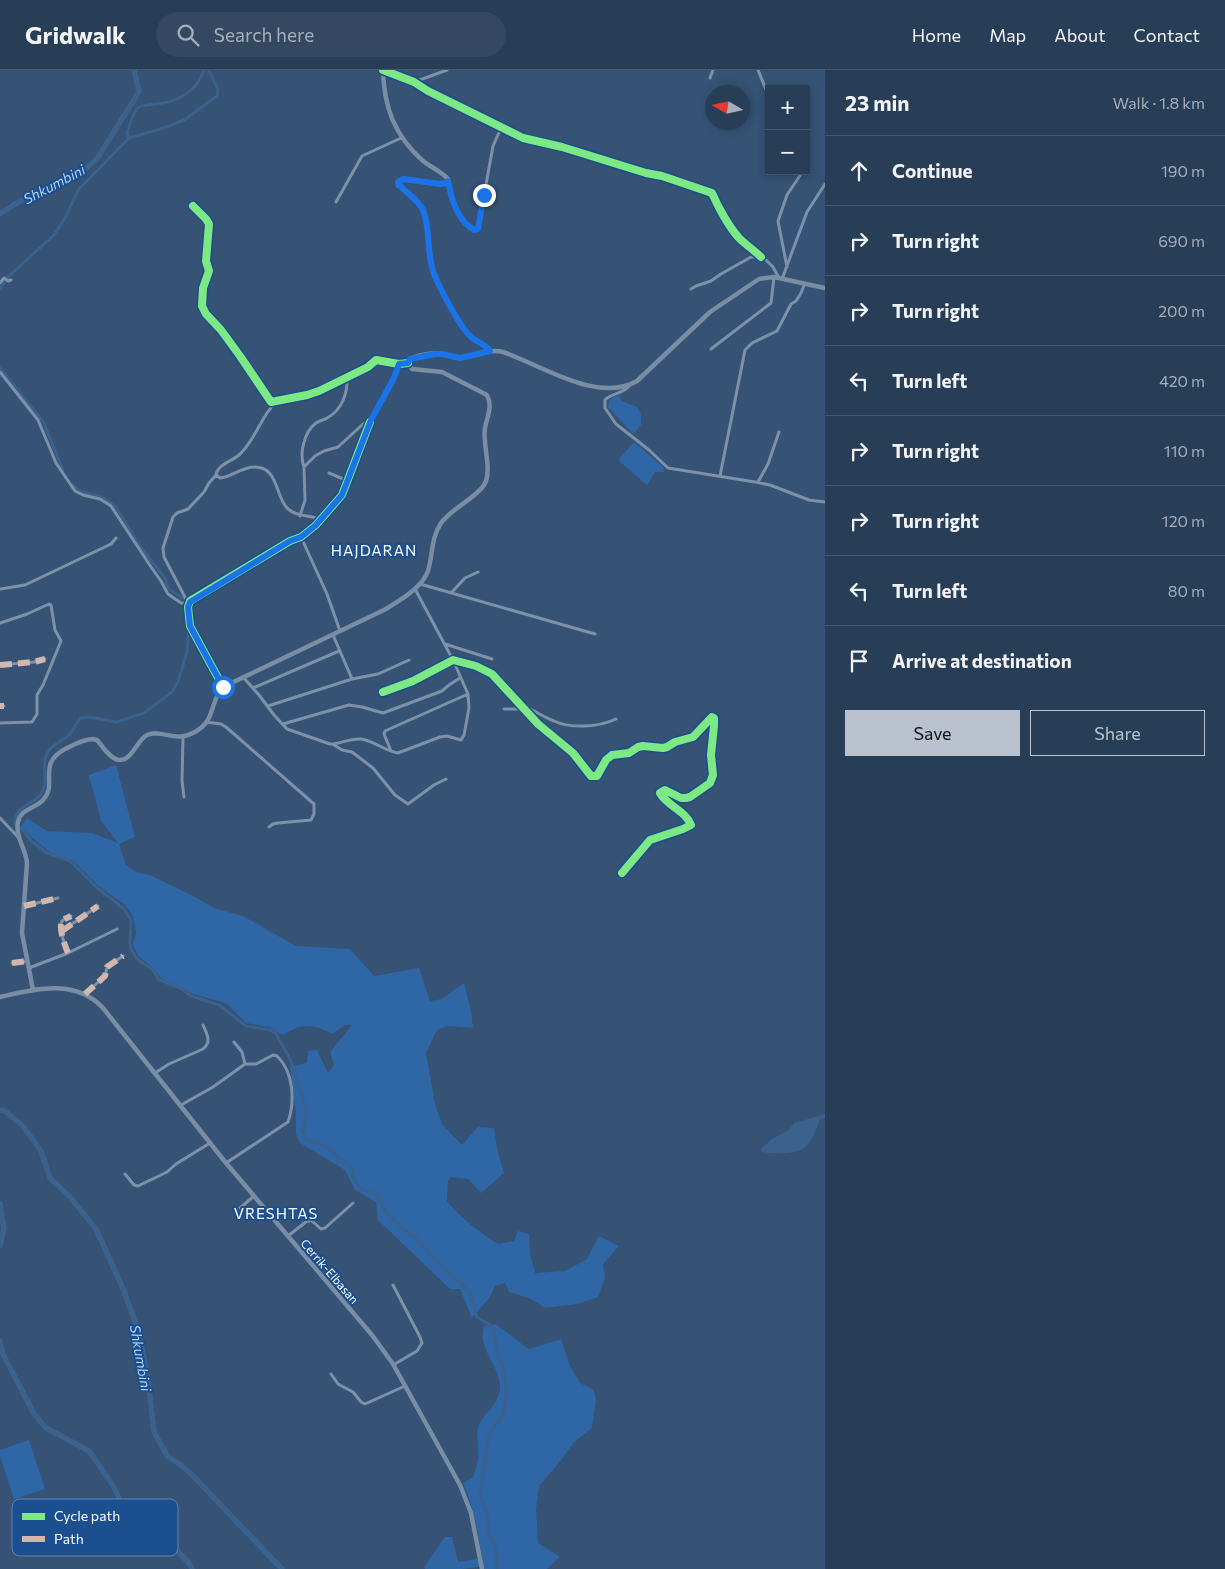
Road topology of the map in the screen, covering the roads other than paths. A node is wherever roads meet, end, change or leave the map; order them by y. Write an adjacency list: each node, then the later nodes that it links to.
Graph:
1 (383, 70): 6 (street); 9 (main road)
2 (447, 70): 6 (street)
3 (713, 70): 5 (street)
4 (758, 70): 7 (street)
5 (710, 78)
6 (414, 82): 8 (street)
7 (765, 87)
8 (502, 128): 11 (street); 15 (street)
9 (401, 138): 11 (main road); 13 (street)
10 (800, 175): 16 (street)
11 (448, 181): 24 (main road)
12 (825, 184): 16 (street)
13 (336, 202)
14 (193, 206): 30 (street)
15 (761, 257): 17 (street); 22 (street)
16 (788, 268): 17 (street)
17 (779, 278): 20 (main road); 23 (street); 29 (main road)
18 (8, 279): 19 (street)
19 (0, 283)
20 (805, 283): 21 (main road); 36 (street)
21 (825, 288)
22 (691, 289)
23 (711, 349)
24 (490, 351): 25 (main road); 29 (main road)
25 (408, 363): 26 (street); 45 (main road)
26 (399, 364): 28 (street); 31 (street)
27 (0, 372): 49 (street)
28 (347, 377): 30 (street); 33 (street)
29 (629, 386): 36 (street)
30 (276, 402): 35 (street)
31 (370, 422): 33 (street); 37 (street)
32 (779, 432): 38 (street)
33 (304, 467): 40 (street)
34 (329, 474): 37 (street)
35 (216, 475): 40 (street); 49 (street)
36 (720, 476): 38 (street)
37 (348, 481): 41 (street)
38 (758, 482): 39 (street)
39 (825, 502)
40 (300, 516): 41 (street)
41 (321, 520): 42 (street)
42 (301, 537): 49 (street); 51 (street)
43 (116, 538): 47 (street)
44 (478, 572): 48 (street)
45 (420, 583): 46 (main road); 48 (street)
46 (414, 588): 51 (main road); 54 (street)
47 (0, 589)
48 (452, 592): 53 (street)
49 (187, 604): 64 (street)
50 (0, 623): 73 (street)
51 (340, 631): 52 (main road)
52 (332, 634): 55 (street); 61 (main road)
53 (595, 634)
54 (444, 644): 57 (street); 59 (street)
55 (338, 651): 63 (street); 65 (street)
56 (45, 659): 60 (street)
57 (492, 659)
58 (409, 660): 63 (street)
59 (453, 660): 62 (street); 66 (street); 69 (street)
60 (0, 665)
61 (242, 676): 64 (main road); 65 (street)
62 (460, 678): 67 (street); 74 (street)
63 (352, 679): 68 (street)
64 (223, 687): 72 (main road)
65 (253, 688): 68 (street)
66 (383, 692)
67 (468, 694): 77 (street); 77 (street)
68 (268, 706): 74 (street)
69 (522, 707): 70 (street); 71 (street); 83 (street)
70 (504, 709)
71 (616, 719)
72 (206, 722): 75 (main road); 81 (street)
73 (0, 723)
74 (282, 724): 76 (street)
75 (183, 737): 79 (street); 82 (main road)
76 (334, 745): 77 (street); 78 (street)
77 (391, 750)
78 (446, 779)
79 (184, 797)
80 (0, 818): 82 (street)
81 (269, 827)
82 (19, 838): 85 (main road)
83 (622, 874)
84 (58, 898): 85 (street)
85 (24, 906): 92 (main road)
86 (98, 906): 89 (street)
87 (72, 916): 89 (street)
88 (117, 928): 90 (street)
89 (62, 931): 90 (street)
90 (68, 953): 94 (street)
91 (123, 956): 96 (street)
92 (27, 961): 93 (street); 94 (main road)
93 (12, 963)
94 (28, 969): 95 (main road)
95 (33, 990): 96 (main road, Cerrik-Elbasan); 97 (main road, Cerrik-Elbasan)
96 (84, 994): 101 (main road, Cerrik-Elbasan)
97 (0, 997)
98 (204, 1025): 101 (street)
99 (234, 1042): 100 (street)
100 (245, 1064): 102 (street); 104 (street)
101 (154, 1073): 102 (main road, Cerrik-Elbasan)
102 (181, 1105): 103 (main road, Cerrik-Elbasan)
103 (210, 1143): 104 (main road, Cerrik-Elbasan); 105 (street)
104 (226, 1163): 106 (main road, Cerrik-Elbasan)
105 (125, 1174)
106 (254, 1196): 108 (street); 109 (main road, Cerrik-Elbasan)
107 (353, 1203): 109 (street)
108 (240, 1208)
109 (287, 1236): 111 (main road, Cerrik-Elbasan)
110 (393, 1286): 111 (street)
111 (393, 1365): 113 (main road, Cerrik-Elbasan)
112 (331, 1374): 113 (street)
113 (405, 1386): 114 (main road, Cerrik-Elbasan)
114 (482, 1569)

